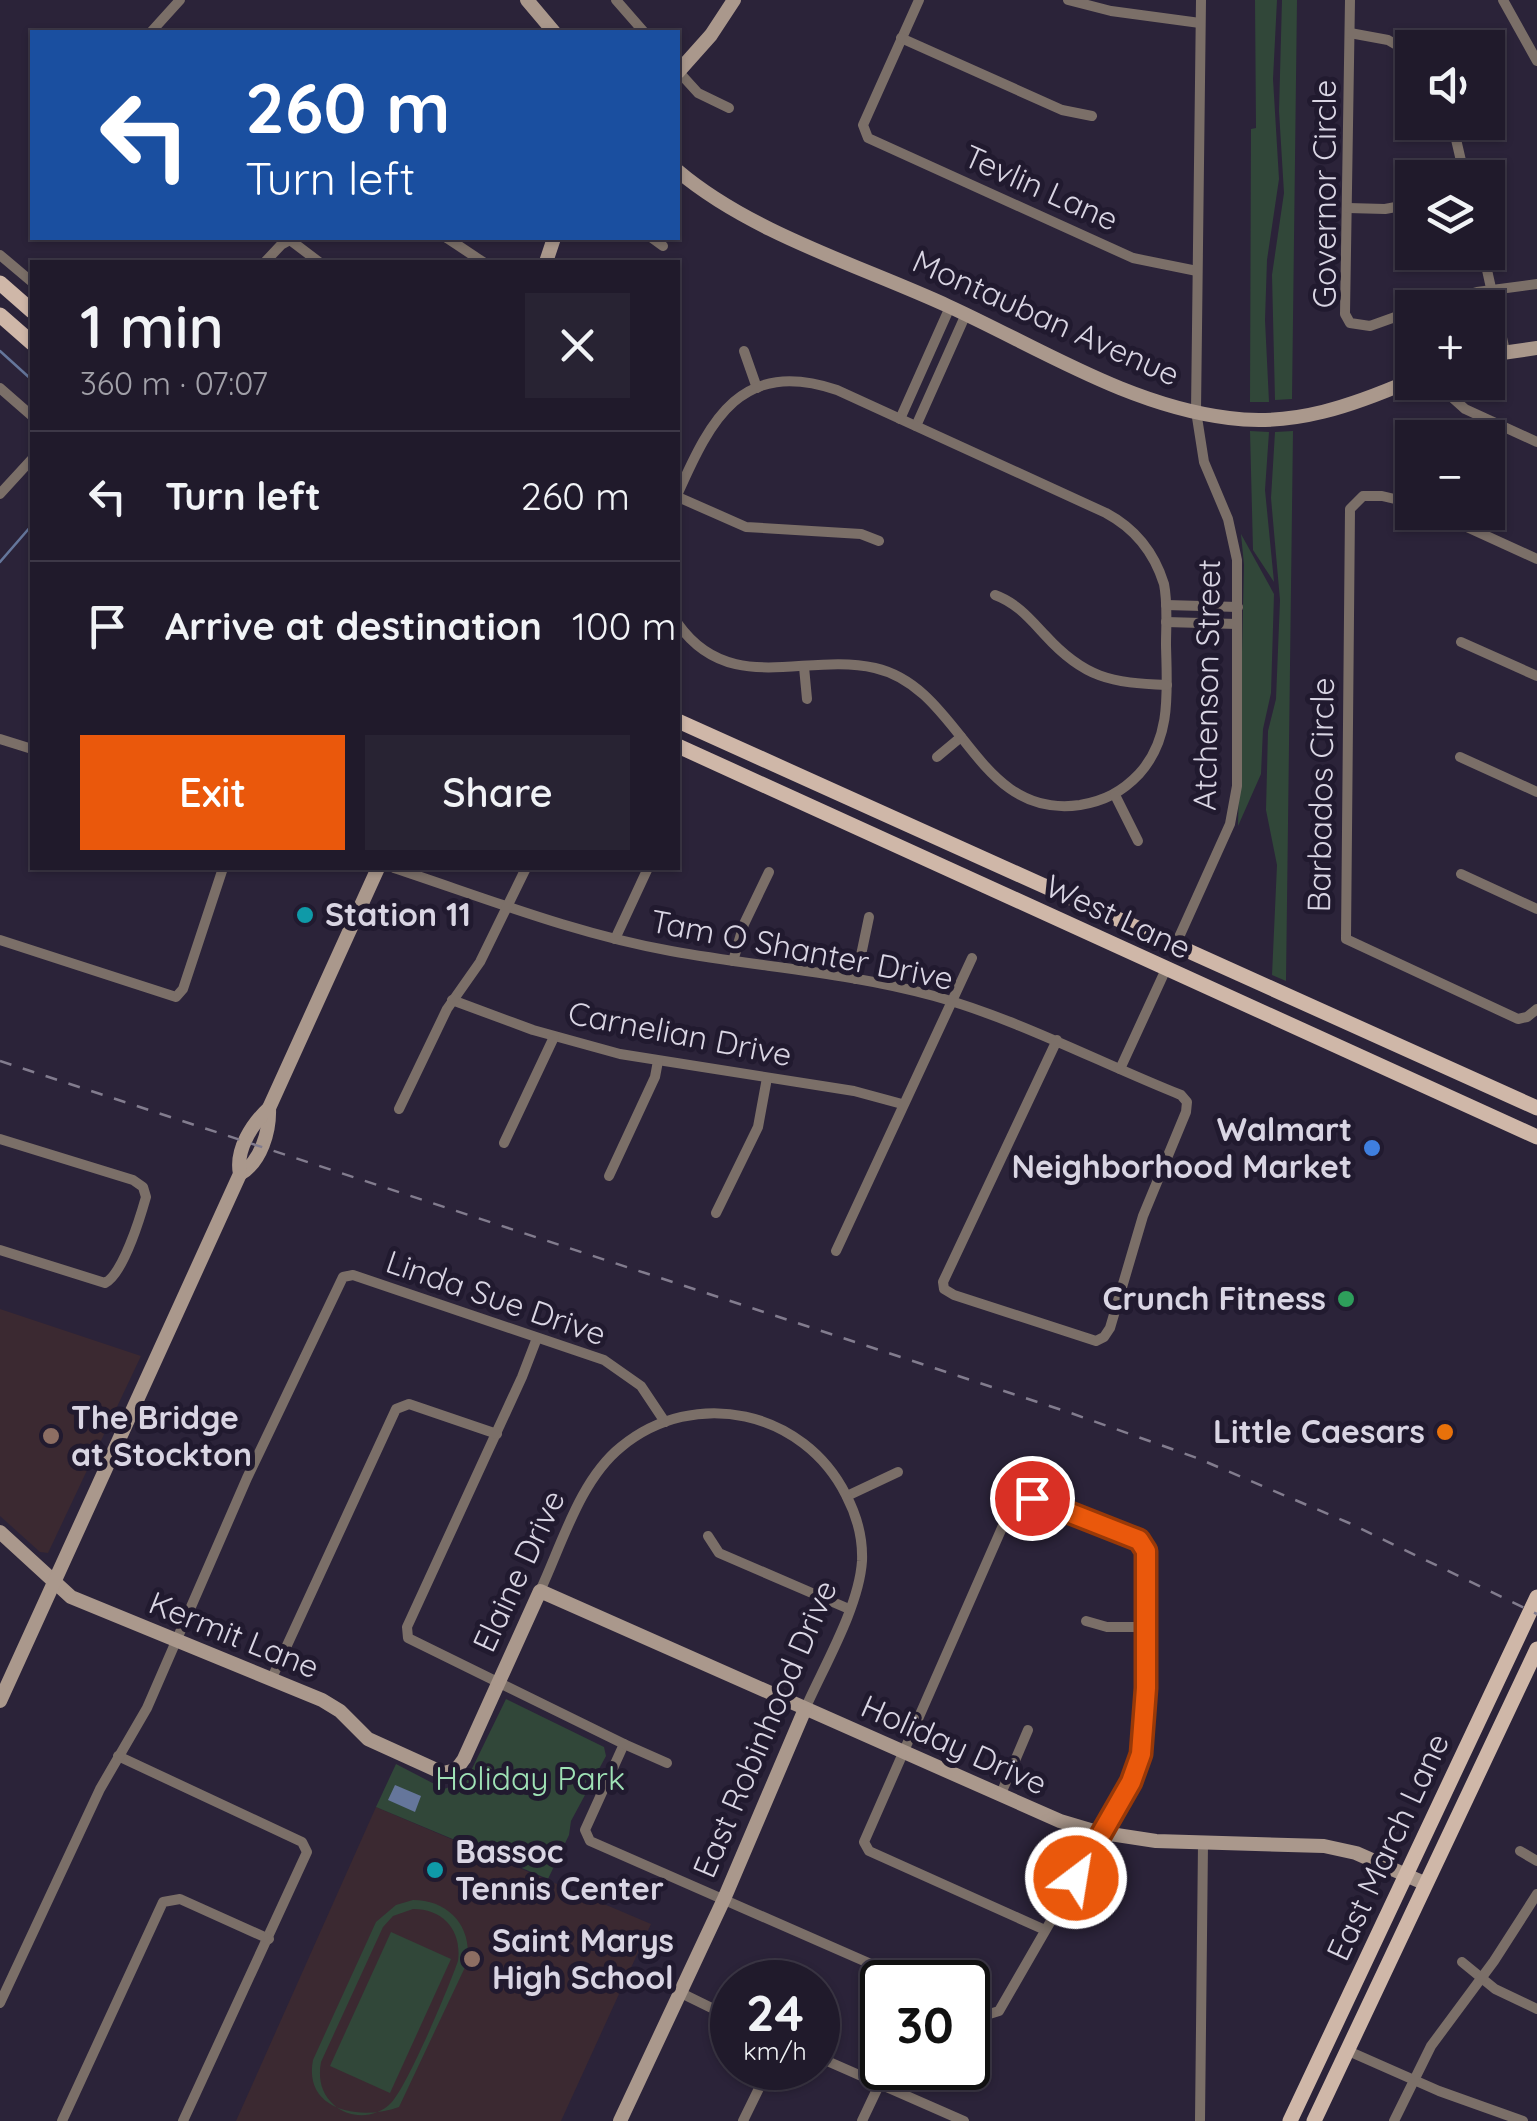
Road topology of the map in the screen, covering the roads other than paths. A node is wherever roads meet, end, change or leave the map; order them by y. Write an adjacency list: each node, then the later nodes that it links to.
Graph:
1 (527, 0): 12 (street)
2 (616, 0): 13 (street)
3 (734, 0): 18 (street)
4 (919, 0): 15 (street)
5 (1068, 0): 10 (street)
6 (1201, 0): 10 (street, Atchenson Street)
7 (1350, 0): 14 (street, Governor Circle)
8 (1503, 0): 17 (street)
9 (172, 3): 11 (street)
10 (1200, 23): 34 (street, Atchenson Street)
11 (152, 30)
12 (552, 30)
13 (642, 30)
14 (1350, 32): 16 (street); 24 (street, Governor Circle)
15 (902, 38): 21 (street); 34 (street, Tevlin Lane)
16 (1395, 44)
17 (1537, 61)
18 (680, 70)
19 (680, 74): 20 (street)
20 (729, 108)
21 (1092, 116)
22 (680, 172): 40 (street, Montauban Avenue)
23 (1395, 207): 24 (street)
24 (1348, 208): 44 (street, Governor Circle)
25 (290, 240): 30 (street); 31 (street)
26 (449, 240): 32 (street)
27 (655, 240): 28 (street)
28 (663, 246)
29 (0, 255): 35 (street)
30 (267, 260)
31 (316, 260)
32 (480, 260)
33 (1487, 270): 38 (street)
34 (1197, 271): 53 (street, Atchenson Street)
35 (30, 280)
36 (0, 283): 41 (main road)
37 (1537, 284): 38 (street)
38 (1492, 289): 39 (street)
39 (1488, 290)
40 (950, 307): 42 (street, Montauban Avenue); 55 (street)
41 (30, 309)
42 (966, 314): 53 (street, Montauban Avenue); 56 (street)
43 (0, 315): 45 (main road)
44 (1395, 317)
45 (30, 341)
46 (1537, 348): 48 (street)
47 (744, 351): 51 (street)
48 (1505, 351)
49 (1395, 387): 53 (street, Montauban Avenue)
50 (0, 388): 54 (street)
51 (756, 388): 55 (street); 59 (street)
52 (1455, 400): 57 (street)
53 (1196, 412): 68 (street, Atchenson Street)
54 (30, 414)
55 (900, 419): 56 (street)
56 (916, 426): 67 (street)
57 (1537, 442)
58 (30, 460): 60 (street)
59 (680, 491)
60 (0, 494)
61 (680, 496): 64 (street)
62 (1395, 499): 106 (street, Barbados Circle)
63 (1473, 530): 65 (street)
64 (879, 541)
65 (1537, 559)
66 (996, 595): 75 (street)
67 (1166, 605): 68 (street); 69 (street)
68 (1238, 607): 70 (street, Atchenson Street)
69 (1166, 622): 70 (street); 75 (street)
70 (1238, 624): 99 (street, Atchenson Street)
71 (680, 626): 73 (street)
72 (1461, 642): 74 (street)
73 (804, 668): 76 (street); 78 (street)
74 (1537, 676)
75 (1166, 686): 85 (street)
76 (807, 700)
77 (680, 722): 99 (main road, West Lane)
78 (961, 737): 82 (street); 85 (street)
79 (0, 739): 81 (street)
80 (680, 747): 102 (main road, West Lane)
81 (30, 749)
82 (937, 757)
83 (1460, 757): 84 (street)
84 (1537, 792)
85 (1115, 796): 86 (street)
86 (1138, 841)
87 (222, 870): 98 (street)
88 (377, 870): 129 (street)
89 (400, 870): 94 (street, Tam O Shanter Drive)
90 (525, 870): 94 (street)
91 (647, 870): 97 (street)
92 (769, 872): 101 (street)
93 (1461, 874): 95 (street)
94 (507, 906): 97 (street, Tam O Shanter Drive); 104 (street)
95 (1537, 908)
96 (868, 917): 103 (street)
97 (614, 939): 101 (street, Tam O Shanter Drive)
98 (0, 940)
99 (1174, 946): 113 (main road, West Lane)
100 (972, 958): 105 (street)
101 (733, 961): 103 (street, Tam O Shanter Drive)
102 (1166, 969): 110 (street); 115 (main road, West Lane)
103 (856, 979): 105 (street, Tam O Shanter Drive)
104 (452, 1000): 107 (street, Carnelian Drive); 114 (street)
105 (952, 1002): 108 (street, Tam O Shanter Drive); 112 (street)
106 (1537, 1008)
107 (554, 1036): 109 (street, Carnelian Drive); 117 (street)
108 (1057, 1040): 110 (street, Tam O Shanter Drive); 110 (street, Tam O Shanter Drive)
109 (658, 1061): 111 (street, Carnelian Drive); 118 (street)
110 (1120, 1069)
111 (767, 1078): 112 (street, Carnelian Drive); 119 (street)
112 (902, 1104): 121 (street)
113 (1537, 1108)
114 (399, 1109)
115 (1537, 1137)
116 (0, 1139): 120 (street)
117 (504, 1144)
118 (609, 1176)
119 (716, 1213)
120 (0, 1250)
121 (836, 1251)
122 (536, 1338): 123 (street, Linda Sue Drive); 124 (street); 135 (street, Linda Sue Drive)
123 (665, 1422): 126 (street, East Robinhood Drive); 130 (street, Elaine Drive)
124 (497, 1434): 138 (street); 139 (street)
125 (898, 1472): 126 (street)
126 (847, 1496): 132 (street, East Robinhood Drive)
127 (0, 1532): 129 (street, Kermit Lane)
128 (708, 1536): 132 (street)
129 (55, 1582): 135 (street, Kermit Lane); 137 (street)
130 (540, 1591): 139 (street, Elaine Drive); 141 (street, Holiday Drive)
131 (1537, 1597): 153 (main road, East March Lane)
132 (849, 1609): 141 (street, East Robinhood Drive)
133 (1086, 1621): 134 (street)
134 (1147, 1627): 144 (street); 149 (street)
135 (174, 1641): 138 (street, Kermit Lane); 145 (street)
136 (1537, 1649): 154 (main road, East March Lane)
137 (5, 1678): 140 (street)
138 (270, 1680): 147 (street, Kermit Lane)
139 (498, 1682): 143 (street); 147 (street, Elaine Drive)
140 (0, 1702)
141 (805, 1709): 144 (street, Holiday Drive); 156 (street, East Robinhood Drive)
142 (1028, 1730): 148 (street)
143 (624, 1744): 146 (street); 156 (street)
144 (903, 1752): 148 (street, Holiday Drive); 157 (street)
145 (118, 1756): 158 (street); 163 (street)
146 (667, 1763)
147 (456, 1770)
148 (1000, 1796): 149 (street, Holiday Drive)
149 (1103, 1832): 150 (street, Holiday Drive); 157 (street)
150 (1203, 1844): 153 (street, Holiday Drive); 178 (street)
151 (1520, 1850): 152 (street)
152 (1537, 1861)
153 (1406, 1874): 154 (street, Holiday Drive); 179 (main road, East March Lane)
154 (1424, 1882): 167 (main road, East March Lane)
155 (1537, 1894): 161 (street)
156 (724, 1899): 159 (street); 162 (street, East Robinhood Drive)
157 (1045, 1930): 166 (street)
158 (269, 1939): 172 (street); 173 (street)
159 (862, 1960)
160 (1462, 1962): 161 (street)
161 (1481, 1978): 165 (street); 168 (street)
162 (681, 1992): 164 (street); 174 (street, East Robinhood Drive)
163 (0, 2003)
164 (710, 2007)
165 (1537, 2009)
166 (990, 2016)
167 (1346, 2050): 168 (street); 180 (main road, East March Lane)
168 (1414, 2080): 181 (street); 182 (street)
169 (758, 2090): 175 (street)
170 (877, 2090): 176 (street)
171 (895, 2090): 177 (street)
172 (62, 2121)
173 (183, 2121)
174 (620, 2121)
175 (743, 2121)
176 (862, 2121)
177 (964, 2121)
178 (1200, 2121)
179 (1290, 2121)
180 (1314, 2121)
181 (1394, 2121)
182 (1523, 2121)

